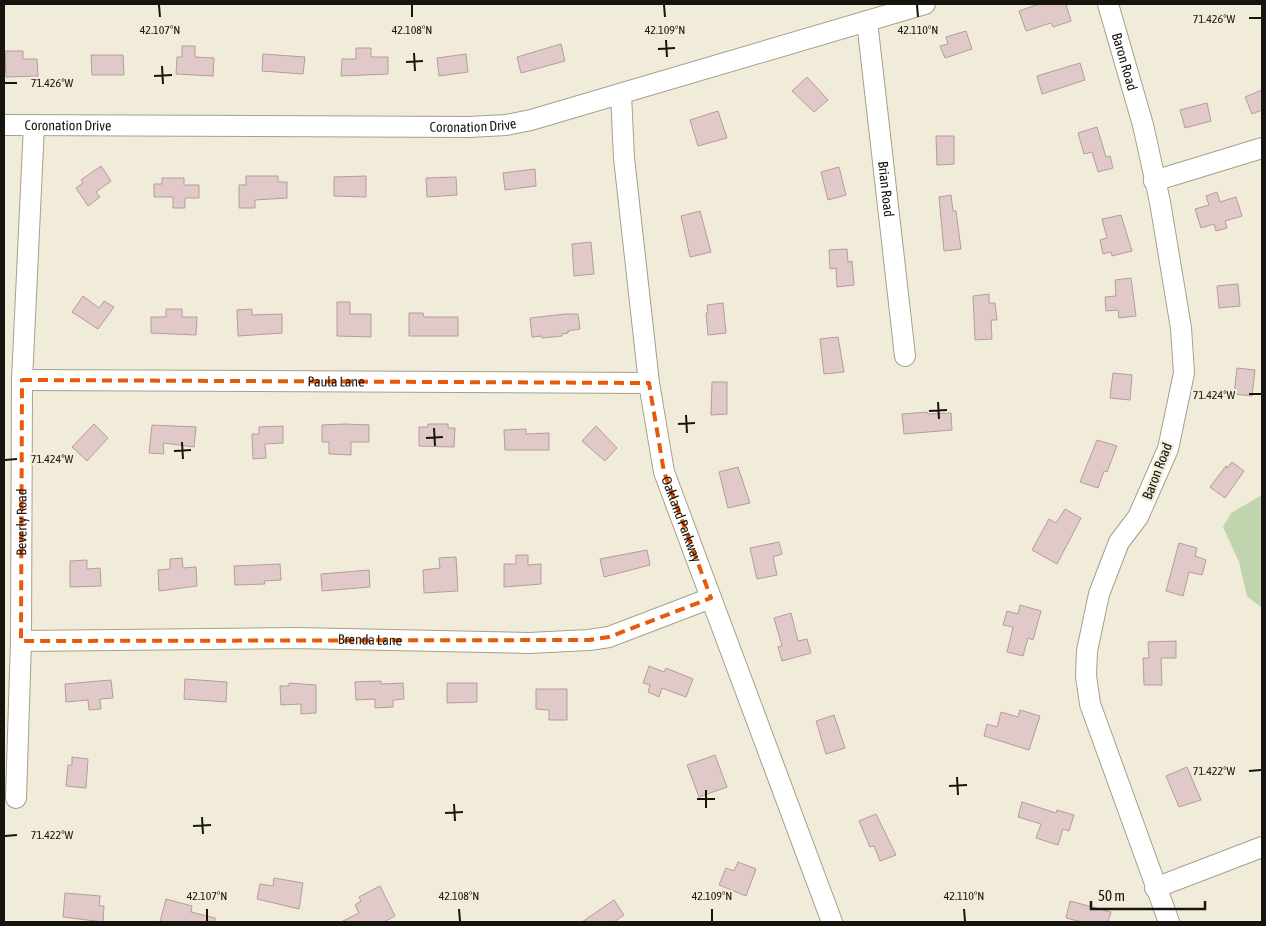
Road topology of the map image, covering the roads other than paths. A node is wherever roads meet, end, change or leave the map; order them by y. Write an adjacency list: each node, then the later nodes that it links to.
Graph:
1 (925, 4): 3 (street, Coronation Drive)
2 (1108, 4): 8 (street, Baron Road)
3 (867, 21): 4 (street, Coronation Drive); 9 (street, Brian Road)
4 (621, 94): 6 (street, Coronation Drive); 11 (street, Oakland Parkway)
5 (4, 125): 6 (street, Coronation Drive)
6 (34, 125): 10 (street, Beverly Road)
7 (1262, 148): 8 (street)
8 (1154, 181): 16 (street, Baron Road)
9 (905, 356)
10 (22, 380): 11 (street, Paula Lane); 13 (street, Beverly Road)
11 (649, 383): 12 (street, Oakland Parkway)
12 (711, 598): 13 (street, Brenda Lane); 17 (street, Oakland Parkway)
13 (21, 641): 14 (street, Beverly Road)
14 (16, 798)
15 (1262, 847): 16 (street)
16 (1155, 888): 18 (street, Baron Road)
17 (830, 922)
18 (1169, 922)

